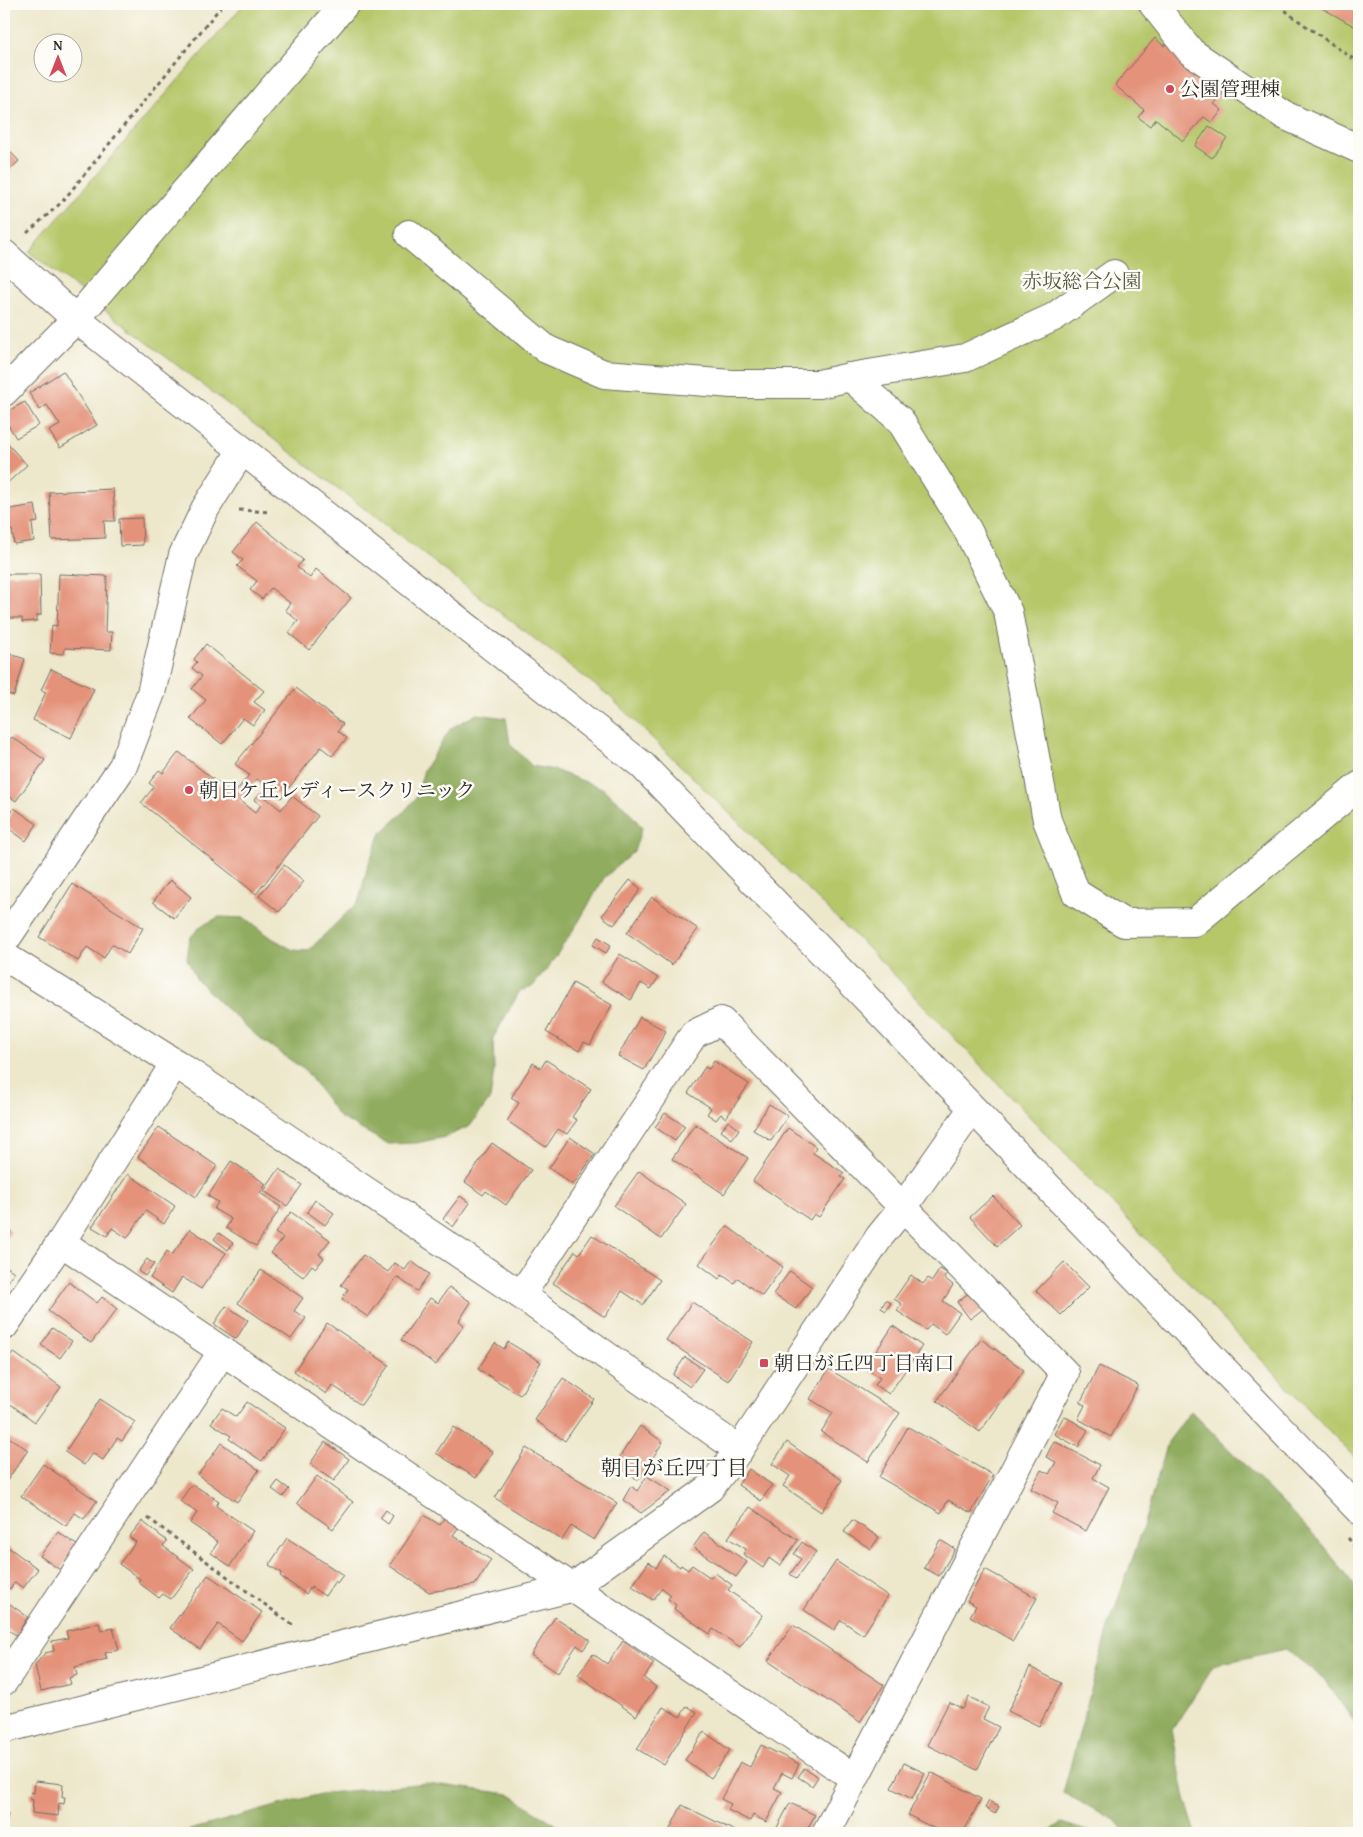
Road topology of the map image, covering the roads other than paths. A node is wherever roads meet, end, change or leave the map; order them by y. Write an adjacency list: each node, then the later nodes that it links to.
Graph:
1 (345, 4): 7 (street)
2 (1153, 4): 3 (street)
3 (1359, 149)
4 (409, 234): 8 (street)
5 (4, 254): 7 (street)
6 (1114, 274): 8 (street)
7 (76, 319): 9 (street); 10 (street)
8 (850, 377): 11 (street)
9 (4, 392)
10 (242, 450): 12 (street); 15 (street)
11 (1359, 786)
12 (4, 942)
13 (4, 956): 14 (street)
14 (175, 1063): 17 (street); 18 (street)
15 (972, 1109): 16 (street); 22 (street)
16 (902, 1208): 18 (street); 21 (street); 26 (street)
17 (61, 1242): 19 (street); 20 (street)
18 (520, 1294): 21 (street)
19 (4, 1326)
20 (223, 1350): 23 (street); 24 (street)
21 (739, 1450): 23 (street)
22 (1359, 1510)
23 (571, 1588): 25 (street); 26 (street)
24 (4, 1680)
25 (4, 1729)
26 (854, 1778): 27 (street)
27 (826, 1833)

